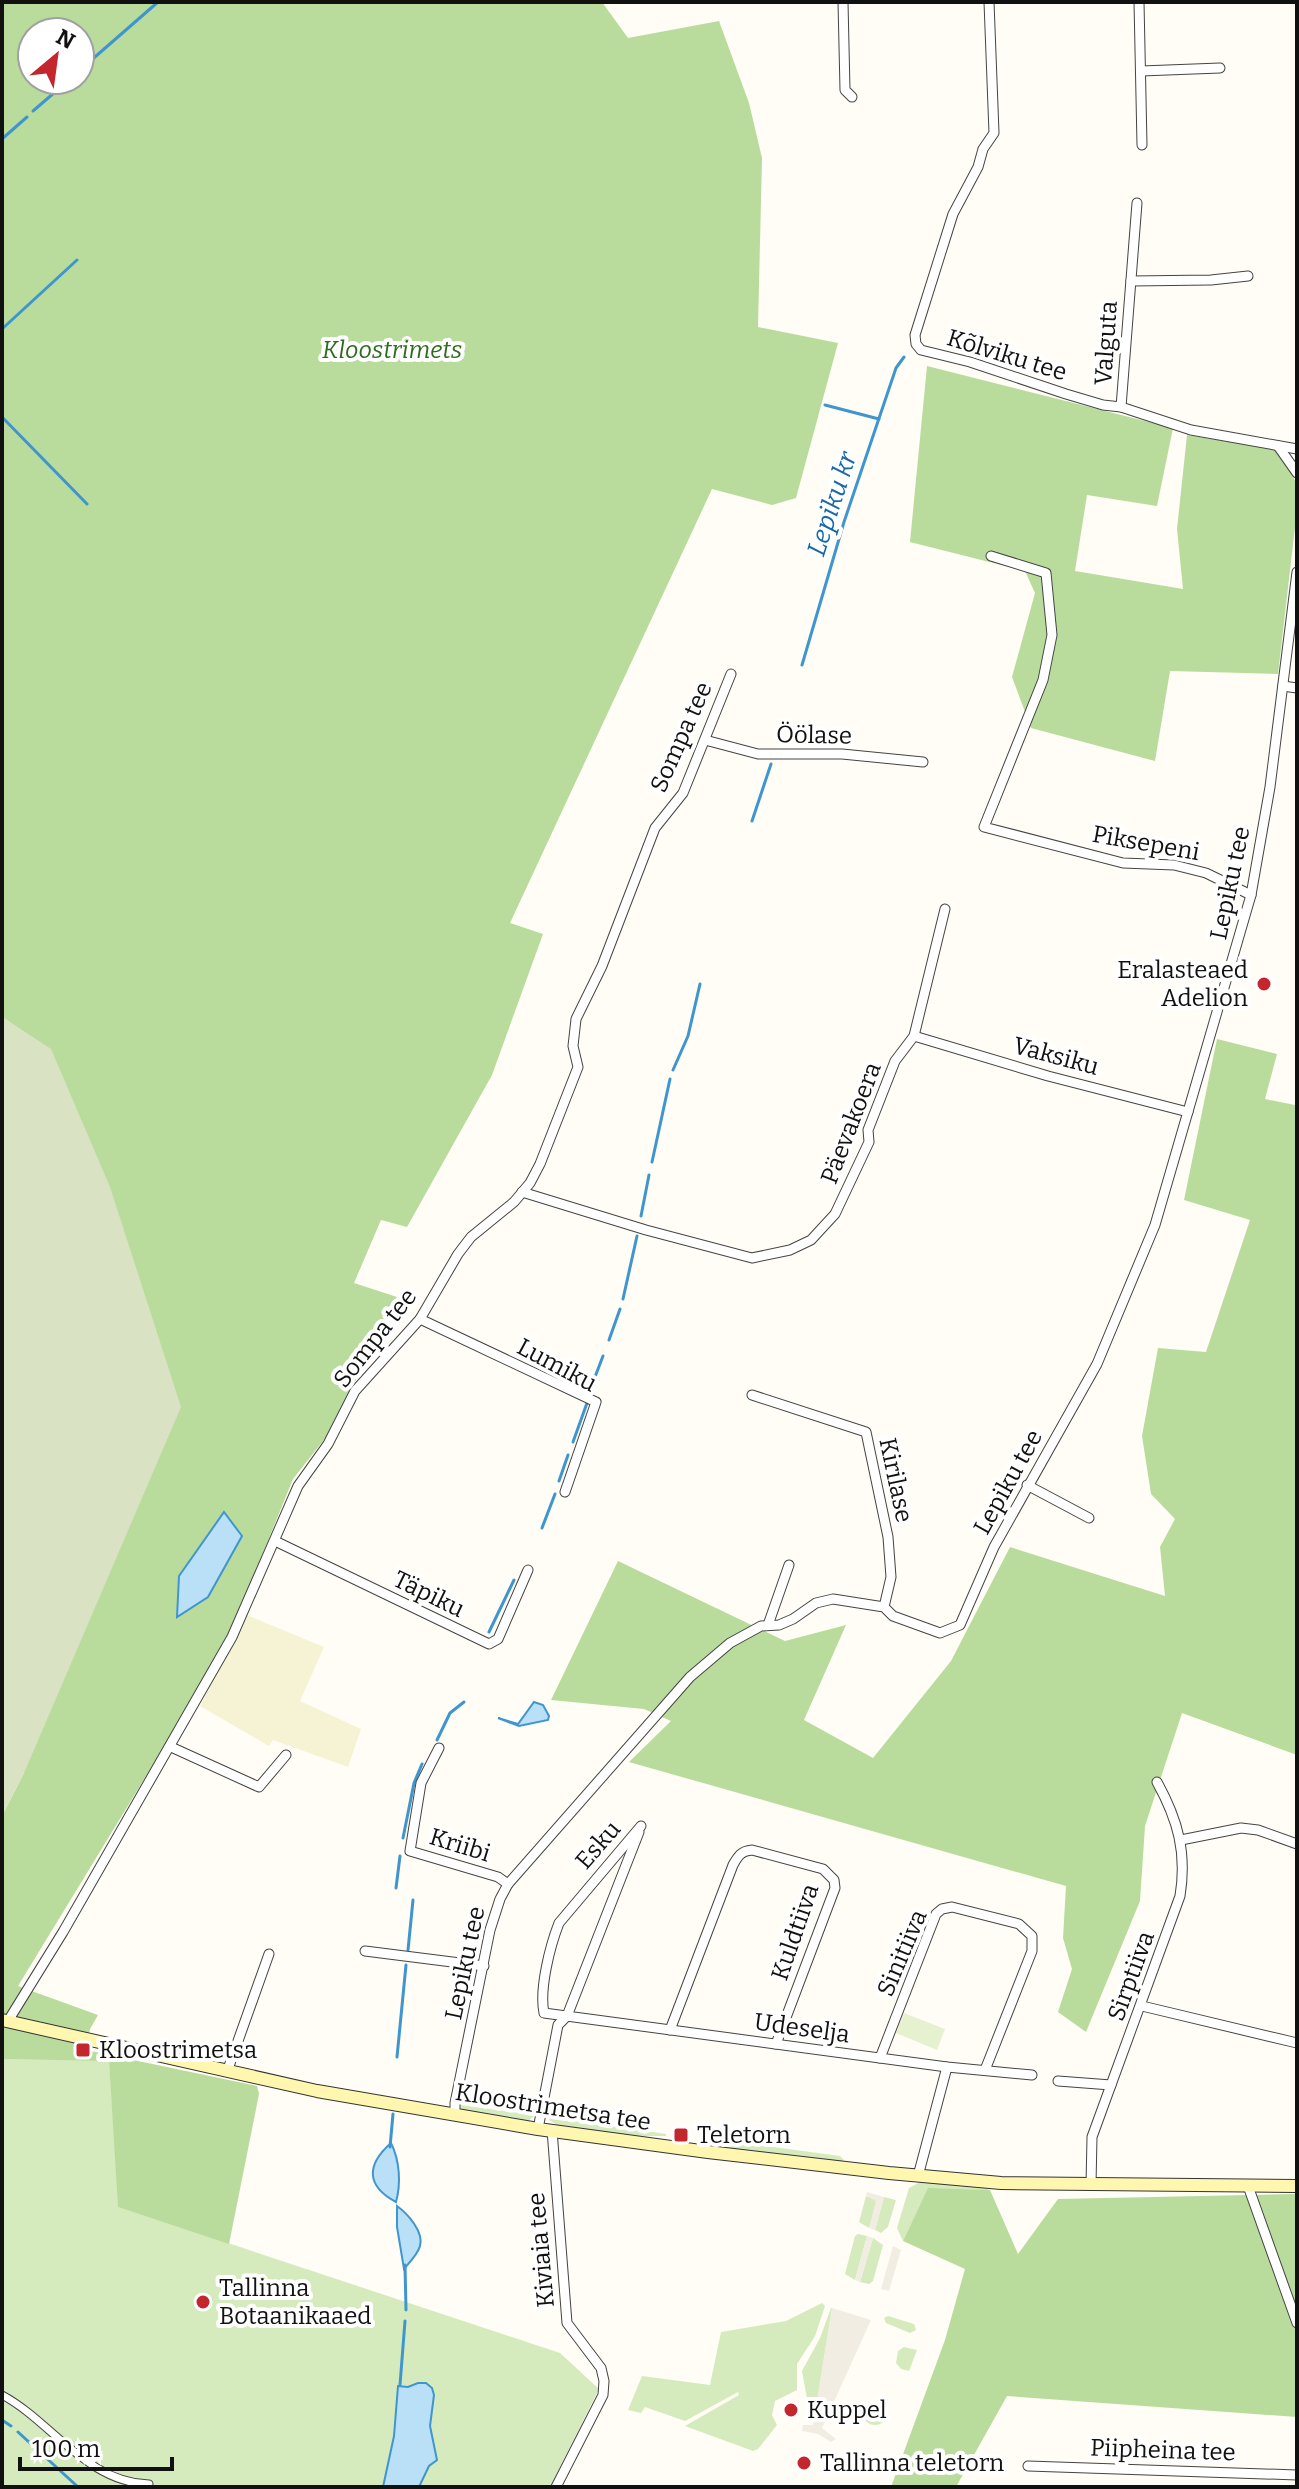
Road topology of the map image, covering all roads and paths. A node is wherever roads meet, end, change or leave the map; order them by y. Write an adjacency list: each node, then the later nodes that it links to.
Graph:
1 (843, 2): 6 (street)
2 (989, 2): 11 (street, Kõlviku tee)
3 (1139, 2): 5 (street)
4 (1220, 68): 5 (street)
5 (1141, 71): 7 (street)
6 (852, 97)
7 (1142, 145)
8 (1137, 203): 10 (street, Valguta)
9 (1248, 276): 10 (street, Valguta)
10 (1131, 281): 11 (street, Valguta)
11 (1121, 407): 12 (street, Kõlviku tee)
12 (1278, 446): 13 (street, Kõlviku tee); 14 (street)
13 (1297, 449)
14 (1297, 473)
15 (991, 556): 22 (street, Piksepeni)
16 (1297, 572): 18 (street, Lepiku tee)
17 (731, 674): 20 (street, Sompa tee)
18 (1283, 686): 19 (street); 22 (street, Lepiku tee)
19 (1297, 688)
20 (705, 740): 21 (street, Öölase); 26 (street, Sompa tee)
21 (923, 762)
22 (1251, 895): 25 (street, Lepiku tee)
23 (945, 909): 24 (street, Päevakoera)
24 (914, 1036): 25 (street, Vaksiku); 26 (street, Päevakoera)
25 (1188, 1112): 29 (street, Lepiku tee)
26 (522, 1192): 27 (street, Sompa tee)
27 (420, 1319): 30 (street, Lumiku); 32 (street, Sompa tee)
28 (752, 1395): 35 (street, Kirilase)
29 (1027, 1485): 31 (street); 35 (street, Lepiku tee)
30 (565, 1492)
31 (1089, 1518)
32 (275, 1541): 34 (street, Täpiku); 37 (street, Sompa tee)
33 (789, 1565): 36 (street)
34 (528, 1570)
35 (884, 1607): 36 (street, Lepiku tee)
36 (768, 1625): 43 (street, Lepiku tee)
37 (171, 1747): 39 (street); 49 (street, Sompa tee)
38 (439, 1748): 43 (street, Kriibi)
39 (286, 1755)
40 (1157, 1782): 41 (street, Sirptiiva)
41 (1181, 1840): 42 (street); 47 (street, Sirptiiva)
42 (1297, 1844)
43 (508, 1884): 46 (street, Lepiku tee)
44 (365, 1951): 46 (street)
45 (269, 1954): 55 (street)
46 (484, 1966): 60 (street, Lepiku tee)
47 (1142, 2006): 51 (street); 59 (street, Sirptiiva)
48 (567, 2016): 48 (street, Esku); 50 (street, Udeselja); 61 (street, Esku)
49 (5, 2020): 55 (main road, Kloostrimetsa tee)
50 (670, 2030): 52 (street, Udeselja); 52 (street, Kuldtiiva)
51 (1297, 2043)
52 (776, 2044): 53 (street, Udeselja)
53 (880, 2058): 54 (street, Udeselja); 56 (street, Sinitiiva)
54 (947, 2067): 56 (street, Udeselja); 62 (street)
55 (228, 2069): 60 (main road, Kloostrimetsa tee)
56 (985, 2070): 57 (street, Udeselja)
57 (1032, 2075)
58 (1058, 2081): 59 (street)
59 (1111, 2085): 63 (street, Sirptiiva)
60 (455, 2115): 61 (main road, Kloostrimetsa tee)
61 (545, 2130): 62 (main road, Kloostrimetsa tee); 71 (street, Kiviaia tee)
62 (918, 2176): 63 (main road, Kloostrimetsa tee)
63 (1091, 2185): 64 (main road, Kloostrimetsa tee)
64 (1248, 2186): 65 (main road, Kloostrimetsa tee); 66 (street)
65 (1297, 2186)
66 (1297, 2323)
67 (2, 2395): 70 (street)
68 (1028, 2466): 69 (street, Piipheina tee)
69 (1297, 2475)
70 (147, 2487)
71 (556, 2487)

